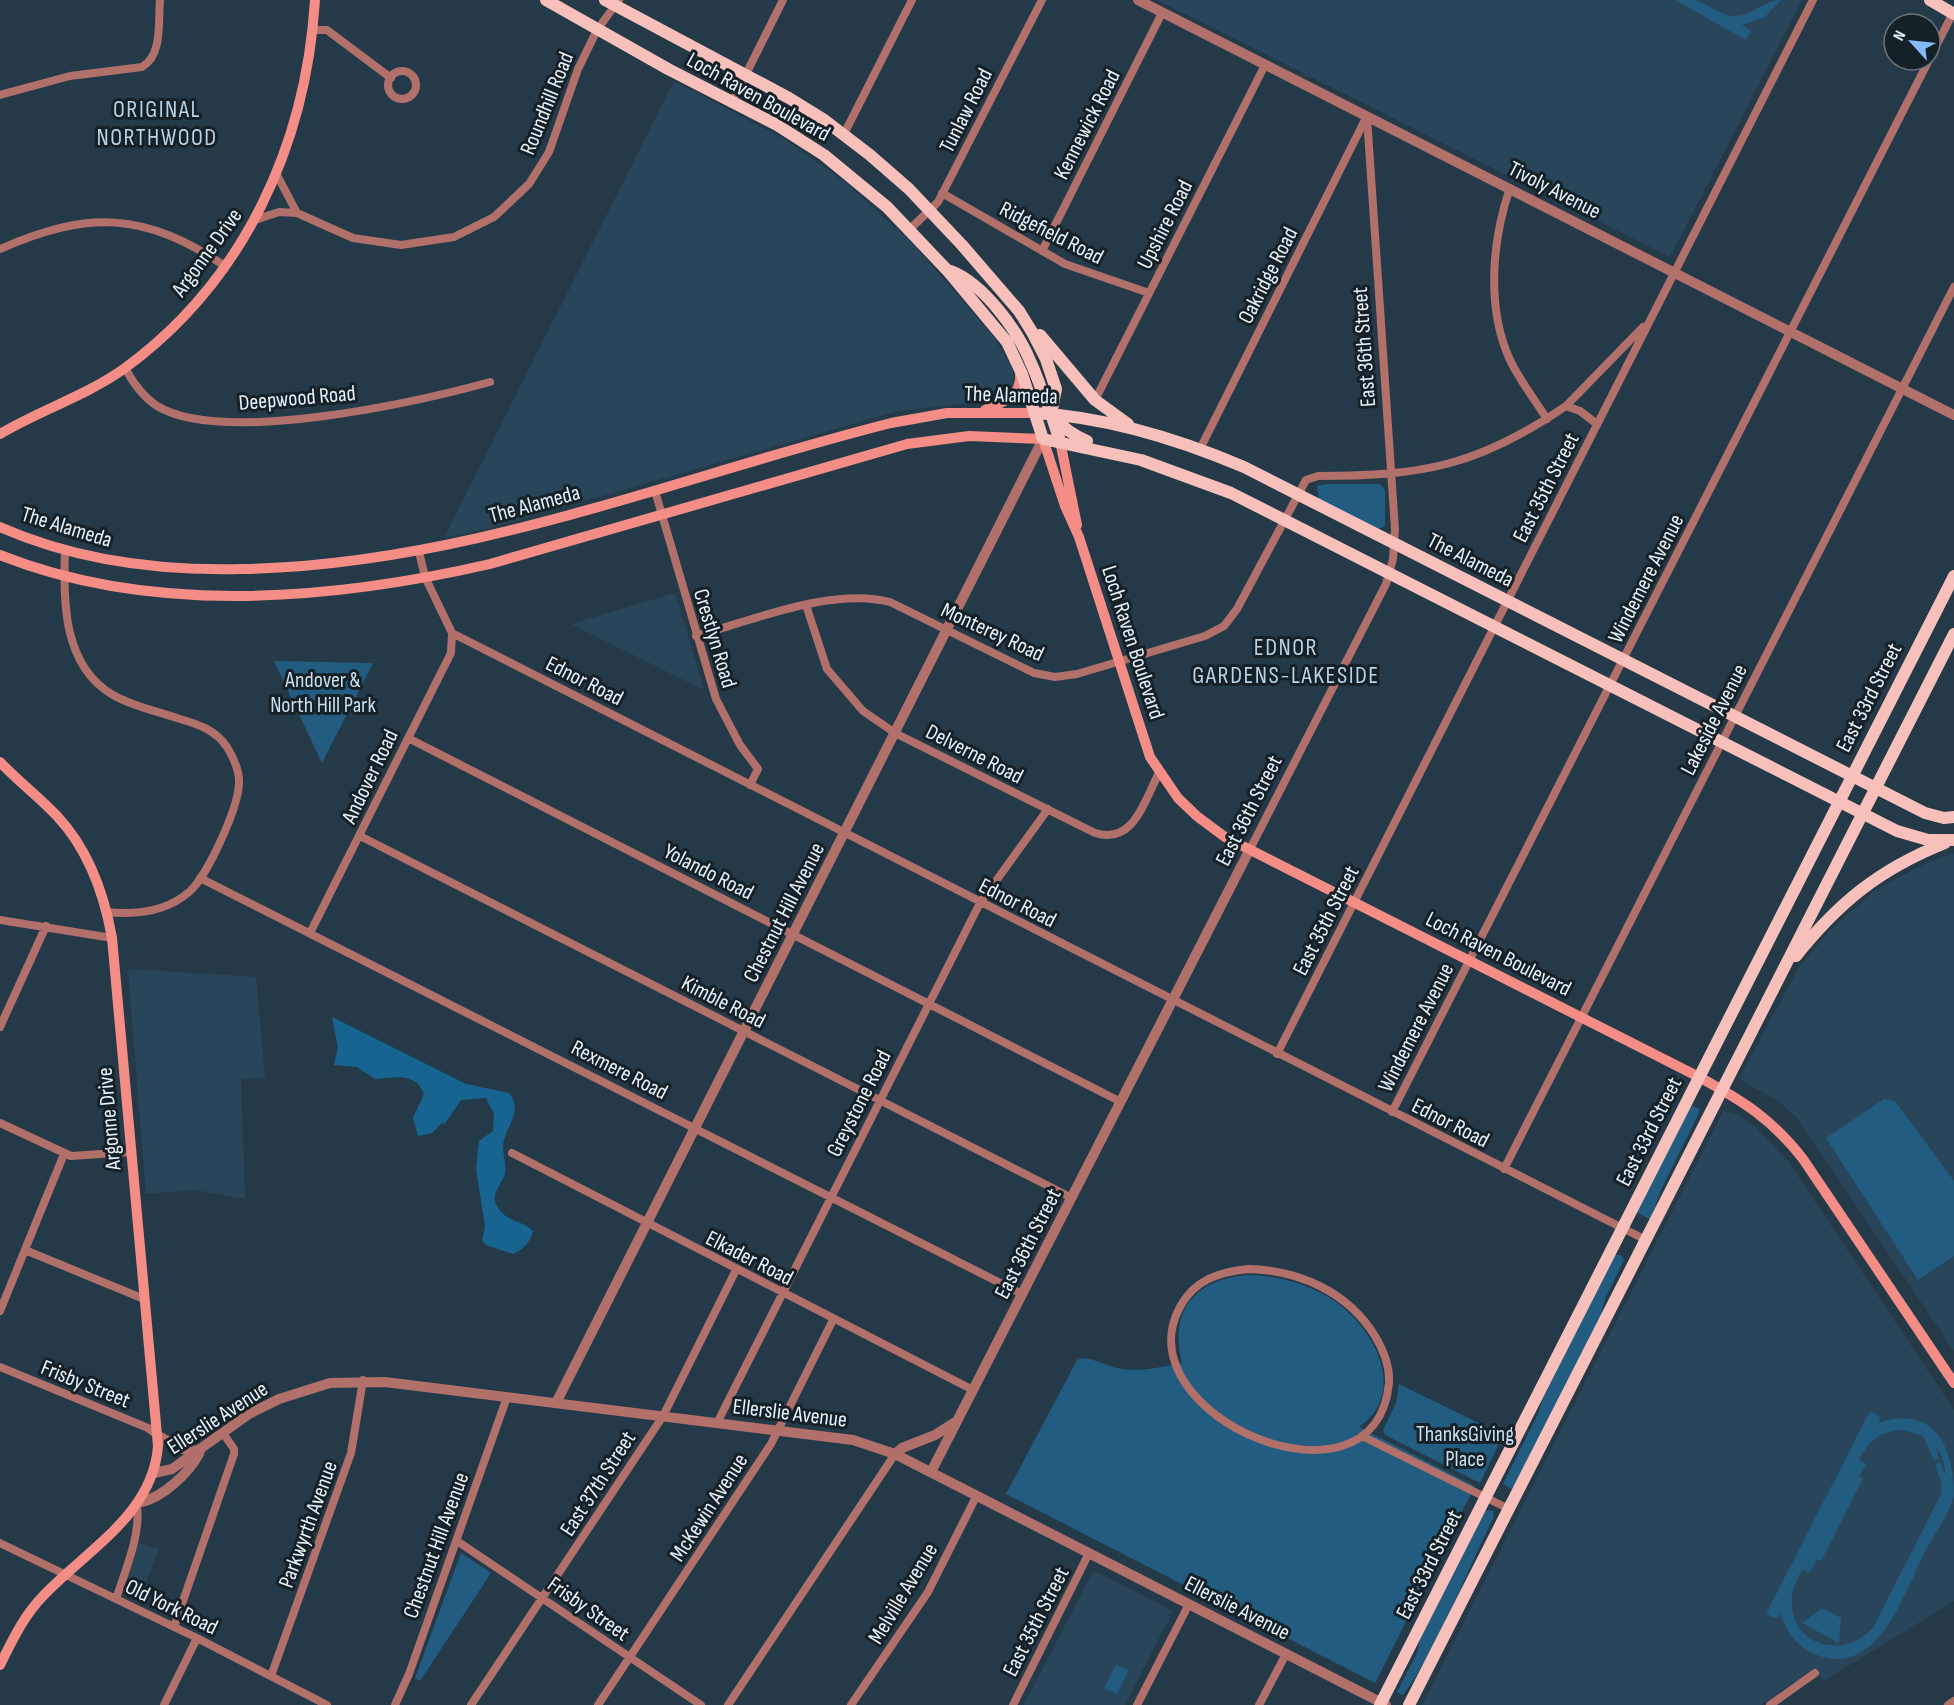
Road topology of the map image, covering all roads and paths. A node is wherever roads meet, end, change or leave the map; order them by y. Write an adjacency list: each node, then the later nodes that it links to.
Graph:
1 (160, 0): 20 (street)
2 (315, 0): 13 (main road, Argonne Drive)
3 (546, 0): 14 (main road, Loch Raven Boulevard)
4 (783, 0): 18 (street)
5 (912, 0): 23 (street)
6 (1042, 0): 26 (street, Tunlaw Road)
7 (1138, 0): 11 (street, Tivoly Avenue)
8 (1813, 0): 35 (street, East 35th Street)
9 (1930, 0): 12 (main road)
10 (613, 2): 14 (street, Roundhill Road); 18 (main road, Loch Raven Boulevard)
11 (1162, 12): 16 (street, Tivoly Avenue); 32 (street, Kennewick Road)
12 (1954, 13): 15 (street, Windemere Avenue)
13 (313, 30): 19 (street); 24 (main road, Argonne Drive)
14 (597, 30): 21 (main road, Loch Raven Boulevard); 28 (street, Roundhill Road)
15 (1942, 35)
16 (1265, 65): 22 (street, Tivoly Avenue); 37 (street, Upshire Road)
17 (1922, 72): 40 (street, Windemere Avenue)
18 (745, 74): 21 (street); 23 (main road, Loch Raven Boulevard)
19 (391, 78)
20 (0, 95)
21 (732, 102): 30 (main road, Loch Raven Boulevard)
22 (1367, 117): 25 (street, Tivoly Avenue); 57 (street, Oakridge Road); 59 (street, East 36th Street)
23 (844, 134): 27 (main road, Loch Raven Boulevard)
24 (277, 175): 28 (street); 29 (main road, Argonne Drive)
25 (1510, 188): 35 (street, Tivoly Avenue); 51 (street)
26 (942, 193): 27 (street, Tunlaw Road); 32 (street, Ridgefield Road)
27 (930, 210): 30 (street, Tunlaw Road); 38 (main road, Loch Raven Boulevard)
28 (297, 213): 29 (street, Roundhill Road)
29 (255, 220): 33 (main road, Argonne Drive)
30 (909, 229): 34 (main road, Loch Raven Boulevard)
31 (0, 249): 33 (street)
32 (1042, 251): 37 (street, Ridgefield Road)
33 (225, 266): 42 (main road, Argonne Drive)
34 (947, 270): 41 (main road, Loch Raven Boulevard); 49 (main road)
35 (1674, 273): 39 (street, East 35th Street); 40 (street, Tivoly Avenue)
36 (1954, 286): 44 (street, Lakeside Avenue)
37 (1149, 293): 45 (street, Upshire Road)
38 (1019, 311): 45 (main road); 49 (main road, Loch Raven Boulevard)
39 (1650, 320): 46 (street); 52 (street, East 35th Street)
40 (1790, 332): 44 (street, Tivoly Avenue); 81 (street, Windemere Avenue)
41 (1017, 362): 47 (main road); 48 (main road, Loch Raven Boulevard)
42 (124, 368): 43 (street, Deepwood Road); 54 (main road, Argonne Drive)
43 (490, 382)
44 (1902, 389): 50 (street, Tivoly Avenue); 84 (street, Lakeside Avenue)
45 (1095, 400): 53 (main road)
46 (1566, 406): 51 (street); 52 (street)
47 (980, 412): 48 (main road, The Alameda); 60 (main road, The Alameda)
48 (1035, 413): 49 (main road, The Alameda); 55 (main road, Loch Raven Boulevard)
49 (1051, 414): 53 (main road, The Alameda); 56 (main road, Loch Raven Boulevard); 58 (main road)
50 (1954, 415)
51 (1547, 419): 59 (street)
52 (1598, 424): 74 (street, East 35th Street)
53 (1142, 431): 57 (main road, The Alameda)
54 (0, 434)
55 (1044, 439): 56 (main road, The Alameda); 62 (main road, The Alameda); 65 (main road, Loch Raven Boulevard); 77 (street, Chestnut Hill Avenue)
56 (1060, 441): 58 (main road, The Alameda); 65 (main road, Loch Raven Boulevard)
57 (1200, 449): 61 (main road, The Alameda)
58 (1120, 454): 63 (main road, The Alameda)
59 (1391, 475): 61 (street); 66 (street, East 36th Street)
60 (655, 491): 62 (street, Crestlyn Road); 68 (main road, The Alameda)
61 (1297, 493): 63 (street, Monterey Road); 66 (main road, The Alameda)
62 (661, 515): 73 (main road, The Alameda); 80 (street, Crestlyn Road)
63 (1284, 519): 70 (main road, The Alameda); 82 (street, Monterey Road)
64 (0, 527): 67 (main road, The Alameda)
65 (1079, 537): 82 (main road, Loch Raven Boulevard)
66 (1395, 544): 70 (street, East 36th Street); 74 (main road, The Alameda)
67 (65, 551): 68 (main road, The Alameda); 71 (street)
68 (419, 552): 73 (street)
69 (0, 555): 71 (main road, The Alameda)
70 (1390, 573): 76 (main road, The Alameda); 100 (street, East 36th Street)
71 (64, 576): 73 (main road, The Alameda); 101 (street)
72 (1954, 576): 90 (main road, East 33rd Street)
73 (425, 577): 78 (street)
74 (1507, 601): 76 (street, East 35th Street); 81 (main road, The Alameda)
75 (806, 605): 77 (street, Monterey Road); 80 (street, Monterey Road); 85 (street, Delverne Road)
76 (1495, 626): 83 (main road, The Alameda); 102 (street, East 35th Street)
77 (948, 630): 82 (street, Monterey Road); 85 (street, Chestnut Hill Avenue)
78 (452, 633): 86 (street, Andover Road); 91 (street, Ednor Road)
79 (1954, 634): 92 (main road)
80 (696, 636): 91 (street, Crestlyn Road)
81 (1623, 660): 83 (street, Windemere Avenue); 84 (main road, The Alameda)
82 (1118, 662): 89 (main road, Loch Raven Boulevard)
83 (1610, 685): 87 (main road, The Alameda); 110 (street, Windemere Avenue)
84 (1735, 717): 87 (street, Lakeside Avenue); 90 (main road, The Alameda)
85 (896, 733): 94 (street, Delverne Road); 97 (street, Chestnut Hill Avenue)
86 (408, 738): 98 (street, Andover Road); 108 (street, Yolando Road)
87 (1722, 742): 93 (main road, The Alameda); 114 (street, Lakeside Avenue)
88 (0, 762): 104 (main road, Argonne Drive)
89 (1159, 773): 94 (street, Delverne Road); 100 (main road, Loch Raven Boulevard)
90 (1852, 776): 92 (main road, The Alameda); 93 (main road, East 33rd Street)
91 (750, 785): 97 (street, Ednor Road)
92 (1876, 788): 95 (main road); 96 (main road, The Alameda)
93 (1839, 801): 95 (main road, The Alameda); 118 (main road, East 33rd Street)
94 (1047, 810): 103 (street, Greystone Road)
95 (1863, 813): 99 (main road, The Alameda); 111 (main road)
96 (1954, 817)
97 (844, 834): 103 (street, Ednor Road); 108 (street, Chestnut Hill Avenue)
98 (360, 836): 107 (street, Andover Road); 116 (street, Kimble Road)
99 (1951, 841): 111 (main road)
100 (1250, 849): 102 (main road, Loch Raven Boulevard); 112 (street, East 36th Street)
101 (200, 878): 104 (street); 107 (street, Rexmere Road)
102 (1354, 902): 110 (main road, Loch Raven Boulevard); 117 (street, East 35th Street)
103 (980, 903): 112 (street, Ednor Road); 113 (street, Greystone Road)
104 (107, 912): 109 (main road, Argonne Drive)
105 (0, 920): 106 (street)
106 (46, 926): 109 (street); 115 (street)
107 (310, 933): 124 (street, Rexmere Road)
108 (793, 934): 113 (street, Yolando Road); 116 (street, Chestnut Hill Avenue)
109 (112, 938): 125 (main road, Argonne Drive)
110 (1469, 961): 114 (main road, Loch Raven Boulevard); 122 (street, Windemere Avenue)
111 (1777, 984): 119 (main road)
112 (1173, 1001): 117 (street, Ednor Road); 121 (street, East 36th Street)
113 (929, 1003): 120 (street, Greystone Road); 121 (street, Yolando Road)
114 (1581, 1018): 118 (main road, Loch Raven Boulevard); 128 (street, Lakeside Avenue)
115 (0, 1027)
116 (744, 1031): 120 (street, Kimble Road); 124 (street, Chestnut Hill Avenue)
117 (1277, 1054): 122 (street, Ednor Road)
118 (1699, 1077): 119 (main road, Loch Raven Boulevard); 132 (main road, East 33rd Street)
119 (1723, 1090): 133 (main road); 143 (main road, Loch Raven Boulevard)
120 (880, 1101): 129 (street, Greystone Road); 130 (street, Kimble Road)
121 (1121, 1102): 130 (street, East 36th Street)
122 (1392, 1112): 128 (street, Ednor Road)
123 (0, 1124): 127 (street)
124 (695, 1127): 129 (street, Rexmere Road); 131 (street, Chestnut Hill Avenue)
125 (131, 1152): 127 (street); 138 (main road, Argonne Drive)
126 (512, 1153): 131 (street, Elkader Road)
127 (64, 1154): 134 (street)
128 (1504, 1169): 132 (street, Ednor Road)
129 (831, 1197): 136 (street, Greystone Road); 137 (street, Rexmere Road)
130 (1072, 1198): 137 (street, East 36th Street)
131 (646, 1224): 135 (street, Elkader Road); 146 (street, Chestnut Hill Avenue)
132 (1622, 1228): 133 (street, Ednor Road); 159 (main road, East 33rd Street)
133 (1646, 1240): 161 (main road)
134 (26, 1250): 138 (street); 139 (street)
135 (736, 1270): 136 (street, Elkader Road); 147 (street, East 37th Street)
136 (783, 1293): 140 (street, Elkader Road); 149 (street, Greystone Road)
137 (1022, 1294): 144 (street, East 36th Street)
138 (144, 1299): 152 (main road, Argonne Drive)
139 (0, 1311)
140 (833, 1320): 144 (street, Elkader Road); 150 (street, McKewin Avenue)
141 (0, 1367): 152 (street, Frisby Street)
142 (363, 1380): 145 (street, Ellerslie Avenue); 151 (street, Ellerslie Avenue); 175 (street, Parkwyrth Avenue)
143 (1954, 1383)
144 (973, 1390): 148 (street, East 36th Street)
145 (507, 1397): 146 (street, Ellerslie Avenue); 162 (street, Chestnut Hill Avenue)
146 (556, 1403): 147 (street, Ellerslie Avenue)
147 (663, 1416): 149 (street, Ellerslie Avenue); 166 (street, East 37th Street)
148 (957, 1421): 155 (street); 156 (street, East 36th Street)
149 (717, 1423): 150 (street, Ellerslie Avenue)
150 (778, 1430): 155 (street, Ellerslie Avenue); 172 (street, McKewin Avenue)
151 (223, 1433): 154 (street, Ellerslie Avenue); 169 (street)
152 (157, 1435): 154 (street); 157 (main road, Argonne Drive)
153 (1362, 1436): 153 (street); 159 (street)
154 (200, 1451): 157 (street, Ellerslie Avenue); 160 (street)
155 (895, 1454): 156 (street, Ellerslie Avenue); 185 (street)
156 (931, 1472): 158 (street, Ellerslie Avenue)
157 (154, 1473): 160 (main road, Argonne Drive)
158 (977, 1496): 164 (street, Ellerslie Avenue); 186 (street, Melville Avenue)
159 (1485, 1498): 161 (street); 179 (main road, East 33rd Street)
160 (139, 1504): 165 (main road); 167 (street)
161 (1509, 1509): 190 (main road)
162 (457, 1541): 166 (street, Frisby Street); 181 (street, Chestnut Hill Avenue)
163 (0, 1543): 165 (street, Old York Road)
164 (1089, 1553): 168 (street, Ellerslie Avenue); 187 (street, East 35th Street)
165 (65, 1575): 167 (street, Old York Road); 173 (main road)
166 (543, 1598): 172 (street, Frisby Street); 182 (street, East 37th Street)
167 (116, 1599): 169 (street, Old York Road)
168 (1189, 1604): 171 (street, Ellerslie Avenue); 188 (street)
169 (174, 1627): 170 (street, Old York Road)
170 (197, 1638): 175 (street, Old York Road); 180 (street)
171 (1286, 1654): 179 (street, Ellerslie Avenue); 189 (street)
172 (630, 1658): 183 (street, McKewin Avenue); 184 (street, Frisby Street)
173 (0, 1665)
174 (1815, 1673): 177 (street)
175 (271, 1676): 178 (street, Old York Road)
176 (1954, 1701): 191 (street)
177 (1776, 1703)
178 (324, 1704)
179 (1382, 1704)
180 (164, 1705)
181 (395, 1705)
182 (471, 1705)
183 (598, 1705)
184 (701, 1705)
185 (728, 1705)
186 (851, 1705)
187 (1012, 1705)
188 (1137, 1705)
189 (1259, 1705)
190 (1409, 1705)
191 (1948, 1705)

